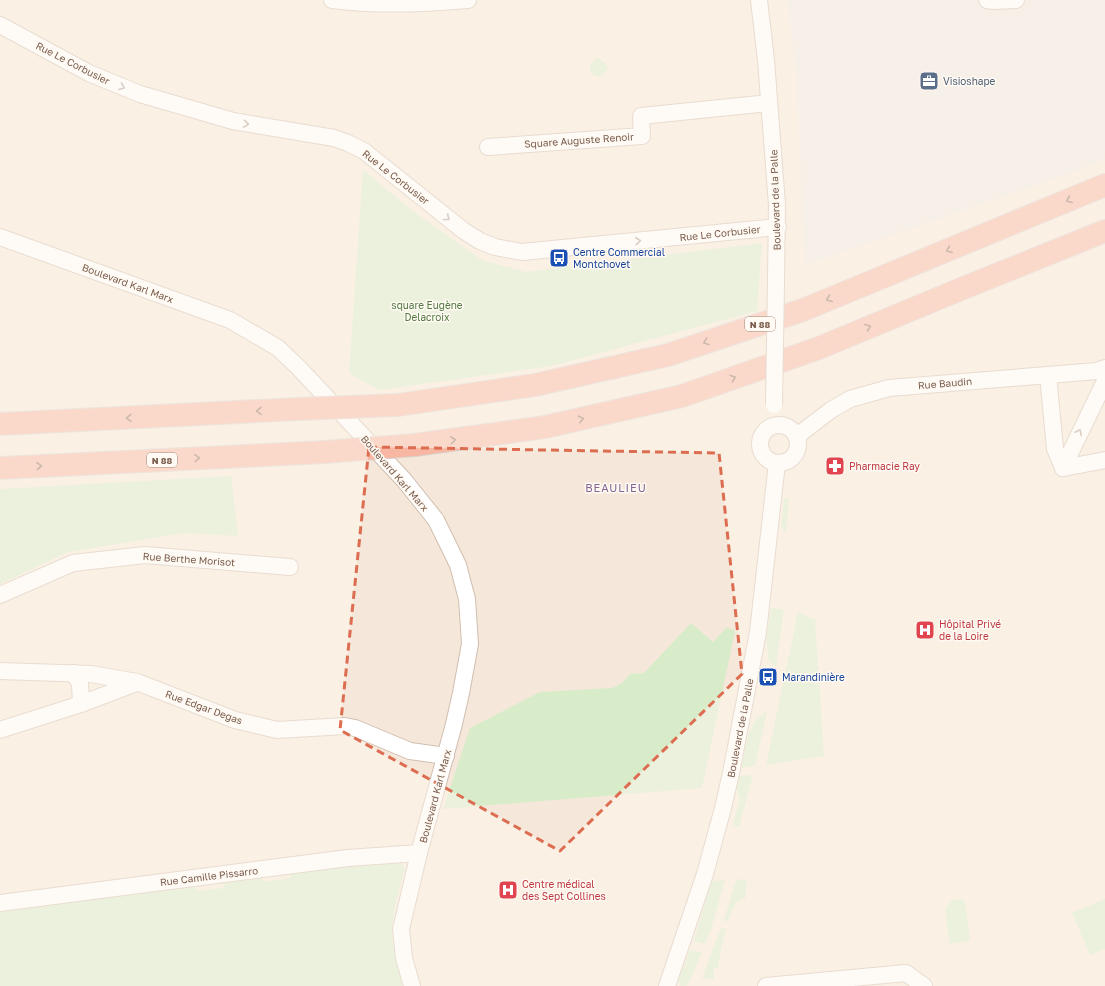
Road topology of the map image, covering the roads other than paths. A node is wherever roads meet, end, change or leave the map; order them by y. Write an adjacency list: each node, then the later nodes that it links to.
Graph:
1 (332, 0): 2 (street)
2 (468, 0)
3 (759, 0): 7 (street, Boulevard de la Palle)
4 (987, 0): 5 (street)
5 (1016, 0)
6 (0, 25): 10 (street, Rue Le Corbusier, one-way to 10)
7 (769, 103): 8 (street, Square Auguste Renoir); 10 (street, Boulevard de la Palle)
8 (488, 147)
9 (1105, 185): 16 (highway, N 88, one-way to 16, bridge)
10 (778, 227): 17 (street, Boulevard de la Palle, bridge)
11 (1105, 231): 21 (highway, N 88, one-way to 11, bridge)
12 (1, 240): 30 (street, Boulevard Karl Marx)
13 (1105, 368): 14 (street, Rue Baudin)
14 (1048, 375): 18 (street, Rue Baudin); 22 (street)
15 (1105, 381): 22 (street, one-way to 15)
16 (0, 424)
17 (774, 425): 18 (street); 20 (street)
18 (797, 436): 20 (street)
19 (1105, 460): 22 (street)
20 (778, 463): 34 (street, Boulevard de la Palle)
21 (0, 468)
22 (1063, 468)
23 (290, 567): 24 (street, Rue Berthe Morisot)
24 (0, 595)
25 (0, 671): 26 (street)
26 (74, 674): 27 (street); 28 (street)
27 (136, 682): 28 (street); 30 (street, Rue Edgar Degas)
28 (81, 704): 29 (street)
29 (0, 730)
30 (446, 756): 31 (street, Boulevard Karl Marx)
31 (419, 853): 32 (street, Rue Camille Pissarro); 33 (street, Boulevard Karl Marx)
32 (0, 904)
33 (412, 986)
34 (667, 986)
35 (766, 986): 36 (street)
36 (924, 986)

